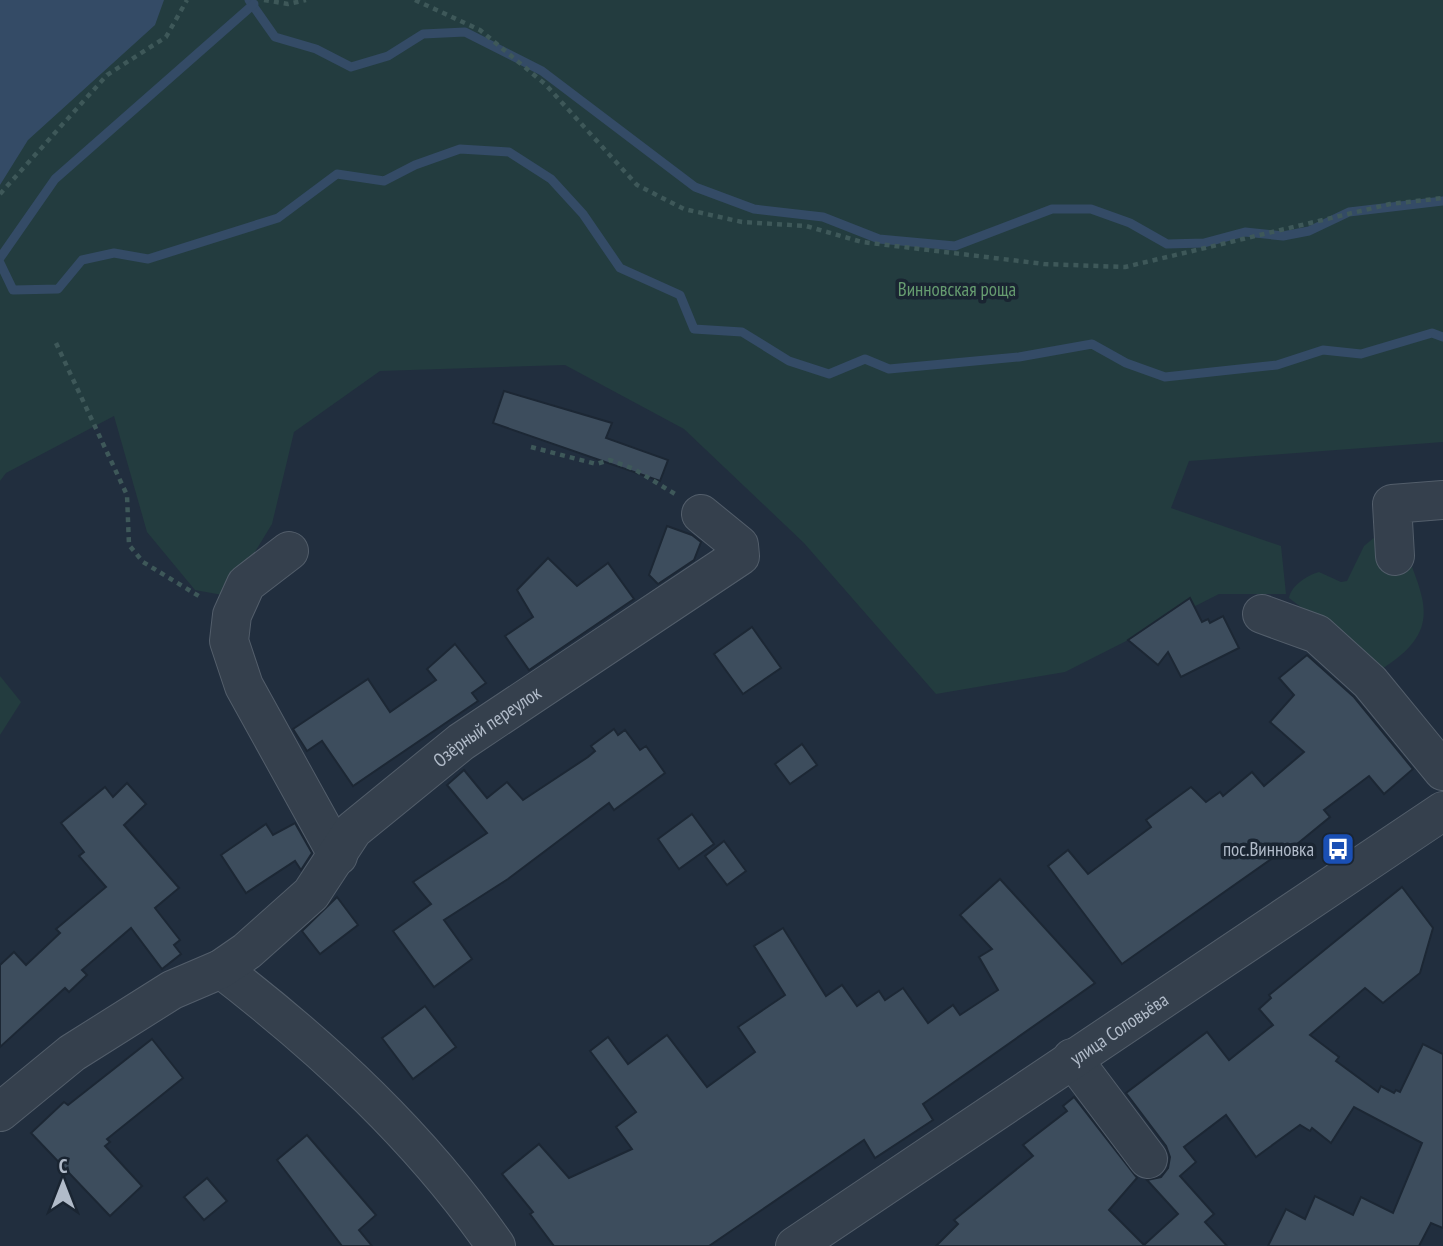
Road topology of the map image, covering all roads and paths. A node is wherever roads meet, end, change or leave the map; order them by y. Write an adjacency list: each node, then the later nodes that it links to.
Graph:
1 (187, 0): 5 (path)
2 (264, 0): 3 (path)
3 (306, 0)
4 (415, 0): 6 (path)
5 (0, 194)
6 (1443, 198)
7 (56, 342): 14 (path)
8 (531, 447): 10 (path)
9 (1443, 500): 12 (street)
10 (701, 514): 17 (street, Озёрный переулок)
11 (289, 551): 14 (street)
12 (1395, 556)
13 (1262, 614): 15 (street)
14 (232, 623): 17 (street)
15 (1443, 771)
16 (1443, 811): 19 (street, улица Соловьёва)
17 (338, 856): 18 (street, Озёрный переулок)
18 (221, 969): 20 (street, Озёрный переулок); 22 (street)
19 (1072, 1058): 21 (street); 23 (street, улица Соловьёва)
20 (0, 1112)
21 (1148, 1159)
22 (496, 1246)
23 (795, 1246)

